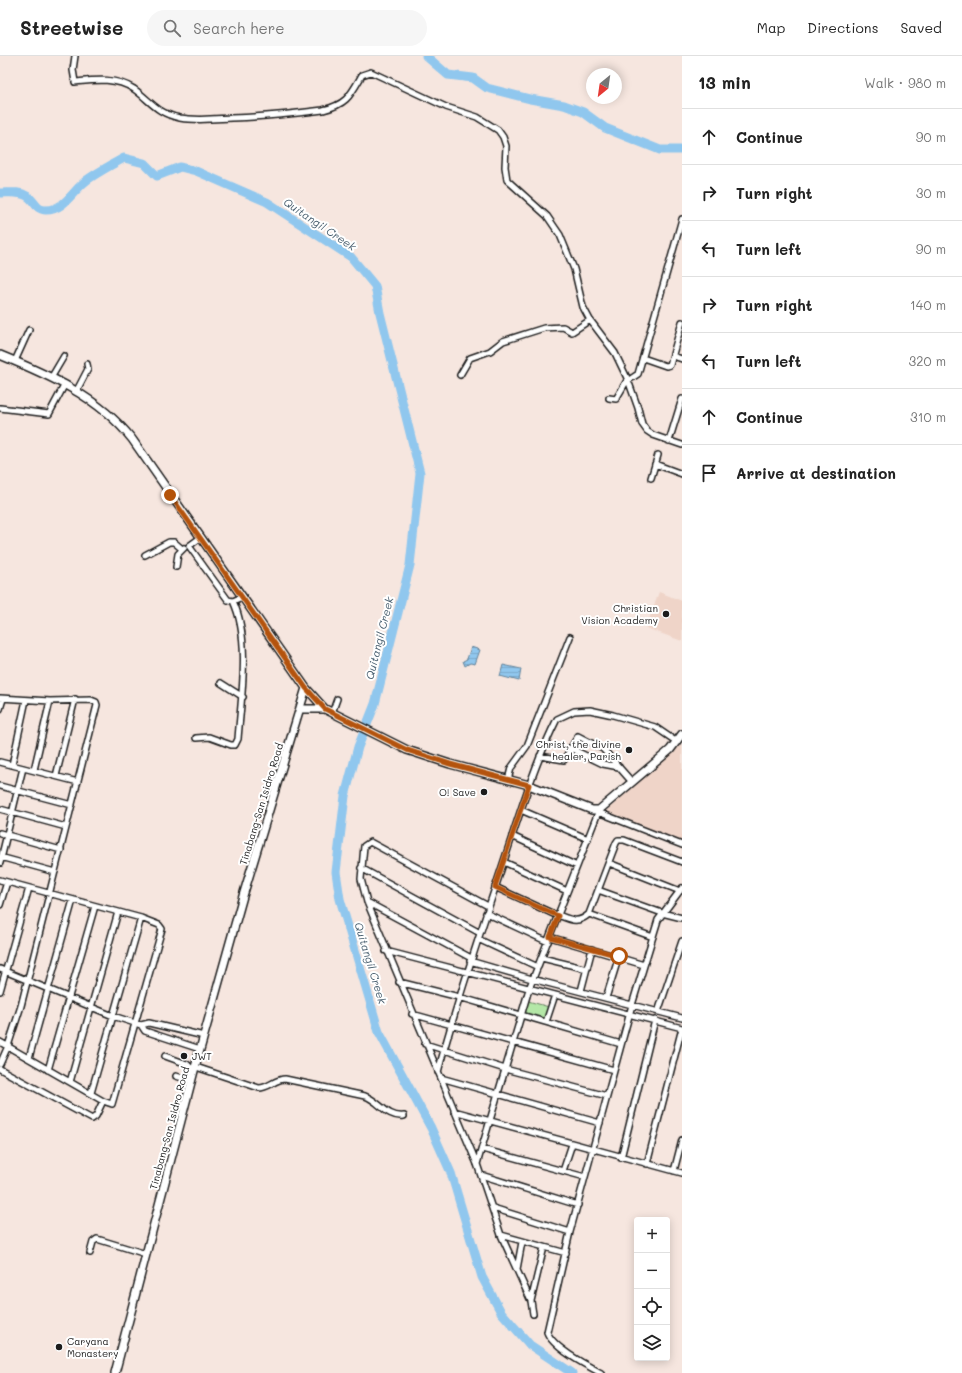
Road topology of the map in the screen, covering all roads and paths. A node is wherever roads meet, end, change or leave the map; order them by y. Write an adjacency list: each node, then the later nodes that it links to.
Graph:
1 (75, 56): 3 (street)
2 (682, 219): 10 (street)
3 (590, 320): 14 (street); 16 (street)
4 (682, 322): 6 (street)
5 (29, 330): 12 (street)
6 (681, 331): 9 (street)
7 (0, 355): 12 (street)
8 (64, 356): 15 (street)
9 (673, 356): 10 (street); 11 (street)
10 (643, 358): 16 (street)
11 (682, 359)
12 (15, 361): 15 (street)
13 (87, 364): 18 (street)
14 (460, 375)
15 (51, 378): 17 (street)
16 (628, 380): 19 (street); 23 (street)
17 (65, 384): 18 (street); 21 (street)
18 (76, 392): 29 (street)
19 (609, 398)
20 (682, 399): 22 (street)
21 (0, 408)
22 (680, 416): 23 (street)
23 (669, 441): 24 (street)
24 (682, 445)
25 (658, 455): 26 (street)
26 (655, 464): 27 (street); 28 (street)
27 (682, 474)
28 (650, 478)
29 (200, 538): 30 (street); 34 (street)
30 (188, 546): 31 (street); 35 (street)
31 (182, 548): 32 (street); 33 (street)
32 (146, 555)
33 (176, 567)
34 (242, 597): 35 (street); 38 (street)
35 (233, 601): 39 (street)
36 (570, 636): 60 (street)
37 (221, 683): 39 (street)
38 (306, 688): 46 (street, Tinabang-San Isidro Road); 47 (street)
39 (243, 697): 50 (street)
40 (1, 698): 43 (street); 45 (street)
41 (75, 699): 44 (street); 59 (street); 61 (street)
42 (337, 699): 48 (street)
43 (26, 700): 44 (street); 55 (street)
44 (50, 701): 58 (street)
45 (0, 709)
46 (300, 709): 47 (street); 146 (street, Tinabang-San Isidro Road)
47 (325, 709): 48 (street)
48 (332, 713): 60 (street)
49 (682, 734): 51 (street)
50 (196, 738)
51 (677, 742): 53 (street); 62 (street)
52 (570, 748): 53 (street); 56 (street); 56 (street)
53 (540, 756): 63 (street)
54 (0, 762): 55 (street)
55 (12, 765): 57 (street)
56 (620, 767): 62 (street)
57 (23, 768): 58 (street); 65 (street)
58 (34, 770): 59 (street)
59 (56, 776): 61 (street)
60 (508, 780): 63 (street)
61 (78, 782): 66 (street)
62 (632, 782): 69 (street)
63 (529, 785): 68 (street); 69 (street)
64 (0, 786): 65 (street)
65 (18, 790): 66 (street); 70 (street)
66 (72, 804): 71 (street)
67 (0, 809): 70 (street)
68 (521, 810): 74 (street); 75 (street)
69 (598, 811): 75 (street); 76 (street)
70 (12, 812): 71 (street); 73 (street)
71 (66, 827): 77 (street)
72 (0, 833): 73 (street)
73 (7, 835): 77 (street); 78 (street)
74 (512, 836): 79 (street); 82 (street)
75 (588, 839): 82 (street)
76 (682, 845)
77 (61, 850): 84 (street)
78 (0, 859): 84 (street)
79 (504, 862): 87 (street); 91 (street)
80 (682, 862): 81 (street)
81 (609, 863): 89 (street); 90 (street)
82 (577, 866): 91 (street)
83 (361, 868): 94 (street); 97 (street); 105 (street)
84 (55, 872): 92 (street)
85 (0, 880): 86 (street)
86 (7, 882): 88 (street); 95 (street)
87 (495, 887): 97 (street); 102 (street)
88 (28, 888): 92 (street); 120 (street)
89 (681, 889): 100 (street)
90 (598, 890): 100 (street); 101 (street)
91 (567, 891): 102 (street)
92 (50, 894): 93 (street); 122 (street)
93 (73, 900): 96 (street); 124 (street)
94 (367, 902): 111 (street); 114 (street)
95 (0, 905)
96 (95, 906): 98 (street); 130 (street)
97 (488, 906): 99 (street)
98 (118, 912): 103 (street); 133 (street)
99 (486, 913): 105 (street); 108 (street)
100 (662, 913): 104 (street); 106 (street)
101 (589, 914): 102 (street); 106 (street)
102 (558, 916): 108 (street)
103 (141, 918): 138 (street); 142 (street)
104 (682, 918)
105 (480, 933): 107 (street)
106 (653, 937): 115 (street)
107 (478, 939): 114 (street); 116 (street)
108 (549, 939): 110 (street); 113 (street)
109 (682, 941): 134 (street)
110 (592, 949): 112 (street); 117 (street)
111 (386, 951): 119 (street); 123 (street)
112 (619, 956): 115 (street); 131 (street)
113 (542, 958): 116 (street); 117 (street)
114 (470, 959): 119 (street); 121 (street)
115 (644, 965): 132 (street)
116 (538, 967): 121 (street)
117 (587, 969): 127 (street)
118 (0, 970): 120 (street)
119 (467, 971): 125 (street); 129 (street)
120 (6, 972): 122 (street); 126 (street)
121 (532, 979): 125 (street); 127 (street)
122 (27, 982): 124 (street); 151 (street)
123 (399, 982): 129 (street); 135 (street)
124 (48, 989): 130 (street); 155 (street)
125 (529, 989): 128 (street); 137 (street)
126 (0, 991)
127 (581, 991): 131 (street)
128 (555, 995): 136 (street); 141 (street)
129 (459, 997): 137 (street); 143 (street)
130 (70, 998): 133 (street); 160 (street)
131 (606, 998): 132 (street)
132 (632, 1005): 134 (street); 136 (street)
133 (92, 1007): 138 (street); 166 (street)
134 (658, 1012): 139 (street)
135 (412, 1014): 143 (street); 149 (street)
136 (629, 1014): 140 (street); 150 (street)
137 (522, 1015): 141 (street); 148 (street)
138 (113, 1016): 142 (street); 167 (street)
139 (682, 1018)
140 (655, 1020): 145 (street); 180 (street)
141 (546, 1022): 150 (street)
142 (134, 1024): 144 (street); 170 (street)
143 (451, 1024): 148 (street); 153 (street)
144 (140, 1025): 146 (street); 152 (street)
145 (682, 1028): 182 (street)
146 (204, 1036): 152 (street, Tinabang-San Isidro Road)
147 (0, 1042): 151 (street)
148 (514, 1042): 159 (street); 161 (street)
149 (425, 1044): 153 (street); 162 (street)
150 (621, 1044): 161 (street)
151 (8, 1046): 155 (street); 156 (street)
152 (200, 1049): 158 (street, Tinabang-San Isidro Road)
153 (444, 1049): 159 (street); 162 (street)
154 (165, 1056): 158 (street)
155 (29, 1058): 160 (street)
156 (0, 1064)
157 (0, 1069): 170 (street)
158 (195, 1069): 165 (street, Tinabang-San Isidro Road); 172 (street)
159 (505, 1069): 168 (street); 169 (street)
160 (48, 1070): 166 (street)
161 (614, 1070): 169 (street)
162 (438, 1072): 164 (street)
163 (176, 1076): 165 (street)
164 (441, 1078): 168 (street); 171 (street)
165 (192, 1081): 196 (street, Tinabang-San Isidro Road)
166 (70, 1082): 167 (street)
167 (91, 1093): 170 (street)
168 (498, 1094): 173 (street); 174 (street)
169 (607, 1096): 174 (street)
170 (103, 1101)
171 (454, 1111): 173 (street); 181 (street)
172 (404, 1116)
173 (490, 1120): 176 (street); 178 (street)
174 (600, 1123): 179 (street)
175 (682, 1140): 177 (street)
176 (572, 1144): 179 (street); 183 (street)
177 (681, 1146): 184 (street)
178 (482, 1149): 181 (street); 183 (street)
179 (593, 1150): 180 (street); 187 (street)
180 (621, 1158): 182 (street)
181 (477, 1164): 186 (street)
182 (647, 1164): 184 (street)
183 (563, 1171): 187 (street)
184 (674, 1171): 185 (street)
185 (682, 1174)
186 (481, 1175): 188 (street); 189 (street)
187 (585, 1178): 188 (street)
188 (578, 1205): 190 (street)
189 (493, 1208): 190 (street); 191 (street)
190 (570, 1232): 195 (street)
191 (501, 1235): 192 (street); 197 (street)
192 (522, 1242): 193 (street); 197 (street)
193 (544, 1247): 195 (street); 198 (street)
194 (90, 1253): 196 (street)
195 (566, 1253): 201 (street)
196 (146, 1254): 200 (street, Tinabang-San Isidro Road)
197 (517, 1269): 198 (street)
198 (531, 1301): 199 (street)
199 (533, 1314)
200 (115, 1373)
201 (601, 1373)

